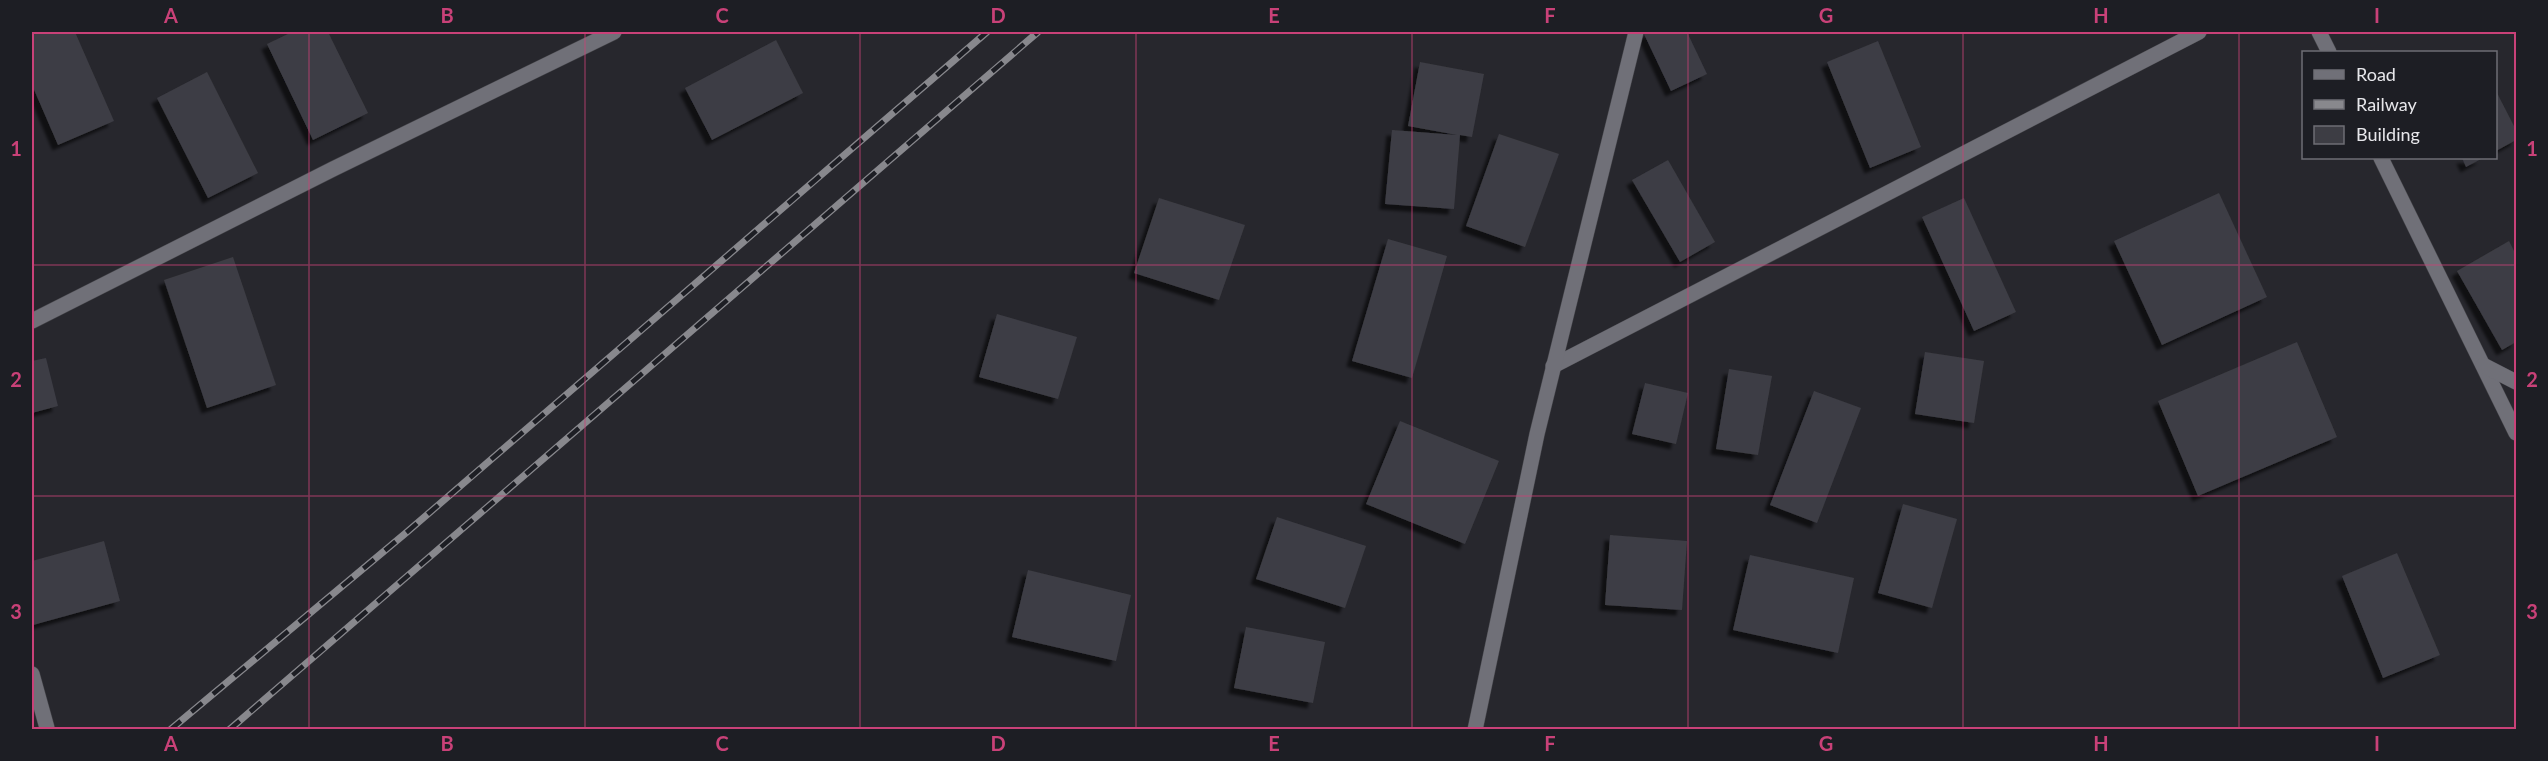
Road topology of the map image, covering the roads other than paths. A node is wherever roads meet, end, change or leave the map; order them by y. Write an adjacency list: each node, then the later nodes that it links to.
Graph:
1 (614, 32): 7 (street)
2 (1636, 32): 9 (street)
3 (2199, 32): 9 (street)
4 (2319, 32): 5 (street)
5 (2328, 51)
6 (2381, 159): 8 (street)
7 (32, 321)
8 (2483, 364): 10 (street); 11 (street)
9 (1553, 366): 14 (street)
10 (2517, 382)
11 (2517, 433)
12 (32, 674): 13 (street)
13 (47, 728)
14 (1475, 729)

